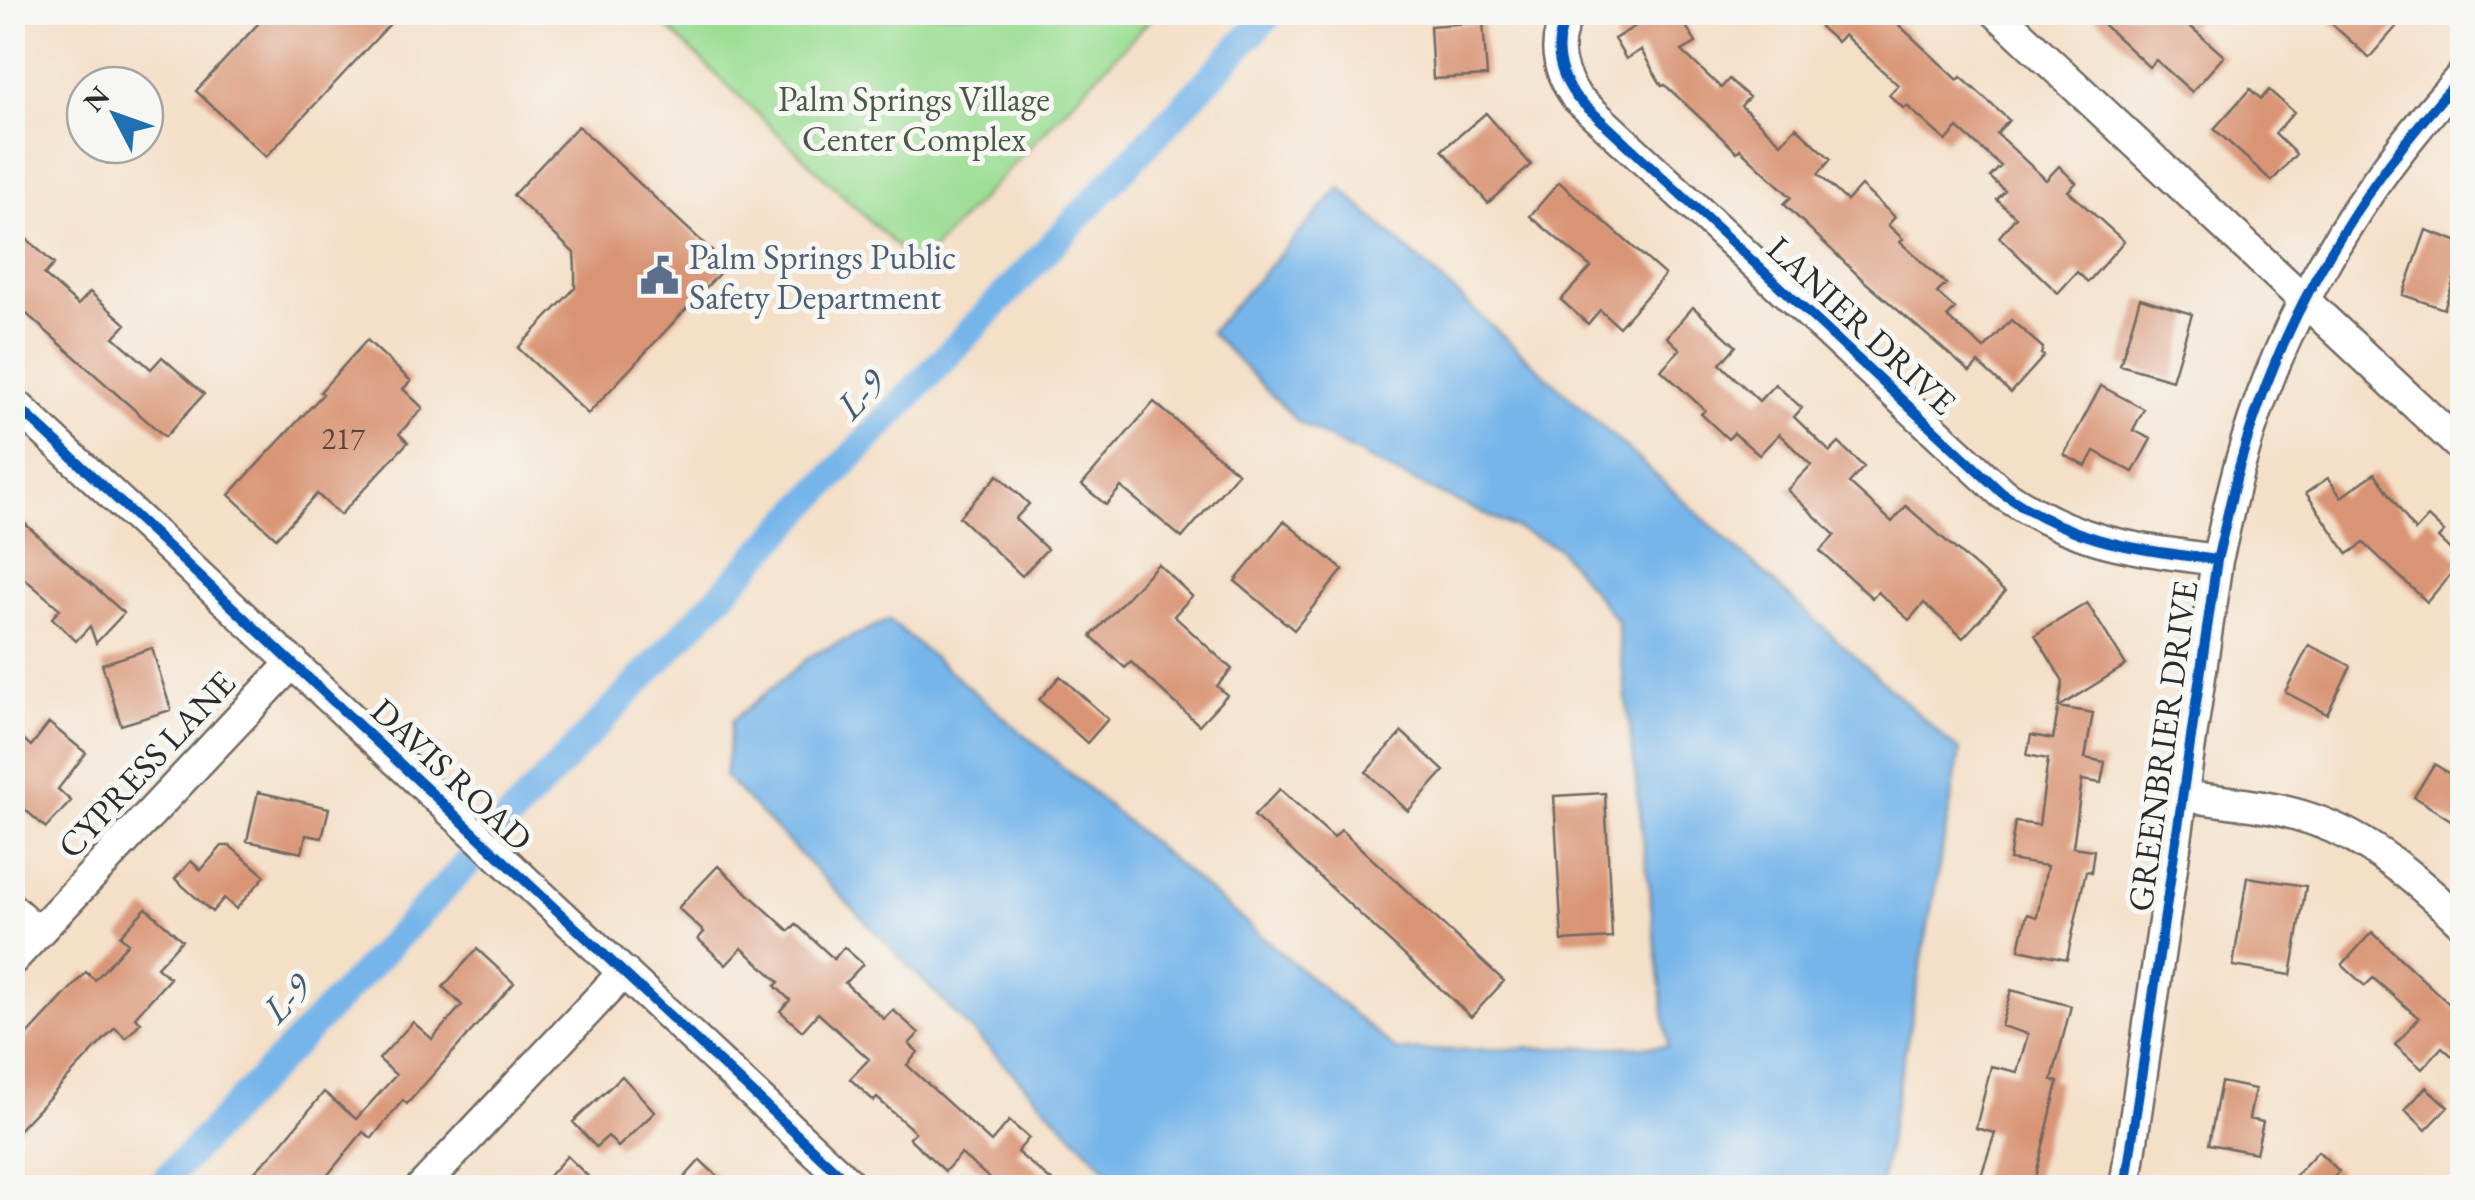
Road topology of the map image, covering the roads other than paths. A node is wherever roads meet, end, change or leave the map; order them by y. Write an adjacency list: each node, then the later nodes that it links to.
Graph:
1 (1996, 12): 4 (street)
2 (1567, 17): 7 (street, LANIER DRIVE)
3 (2462, 76): 4 (street, GREENBRIER DRIVE)
4 (2304, 300): 6 (street); 7 (street, GREENBRIER DRIVE)
5 (12, 401): 8 (street, DAVIS ROAD)
6 (2462, 448)
7 (2217, 560): 9 (street, GREENBRIER DRIVE)
8 (293, 662): 12 (street, CYPRESS LANE); 14 (street, DAVIS ROAD)
9 (2182, 796): 11 (street); 17 (street, GREENBRIER DRIVE)
10 (12, 910): 12 (street)
11 (2462, 923)
12 (38, 933): 13 (street, CYPRESS LANE)
13 (12, 960)
14 (624, 972): 15 (street); 16 (street, DAVIS ROAD)
15 (420, 1188)
16 (854, 1188)
17 (2125, 1188)

